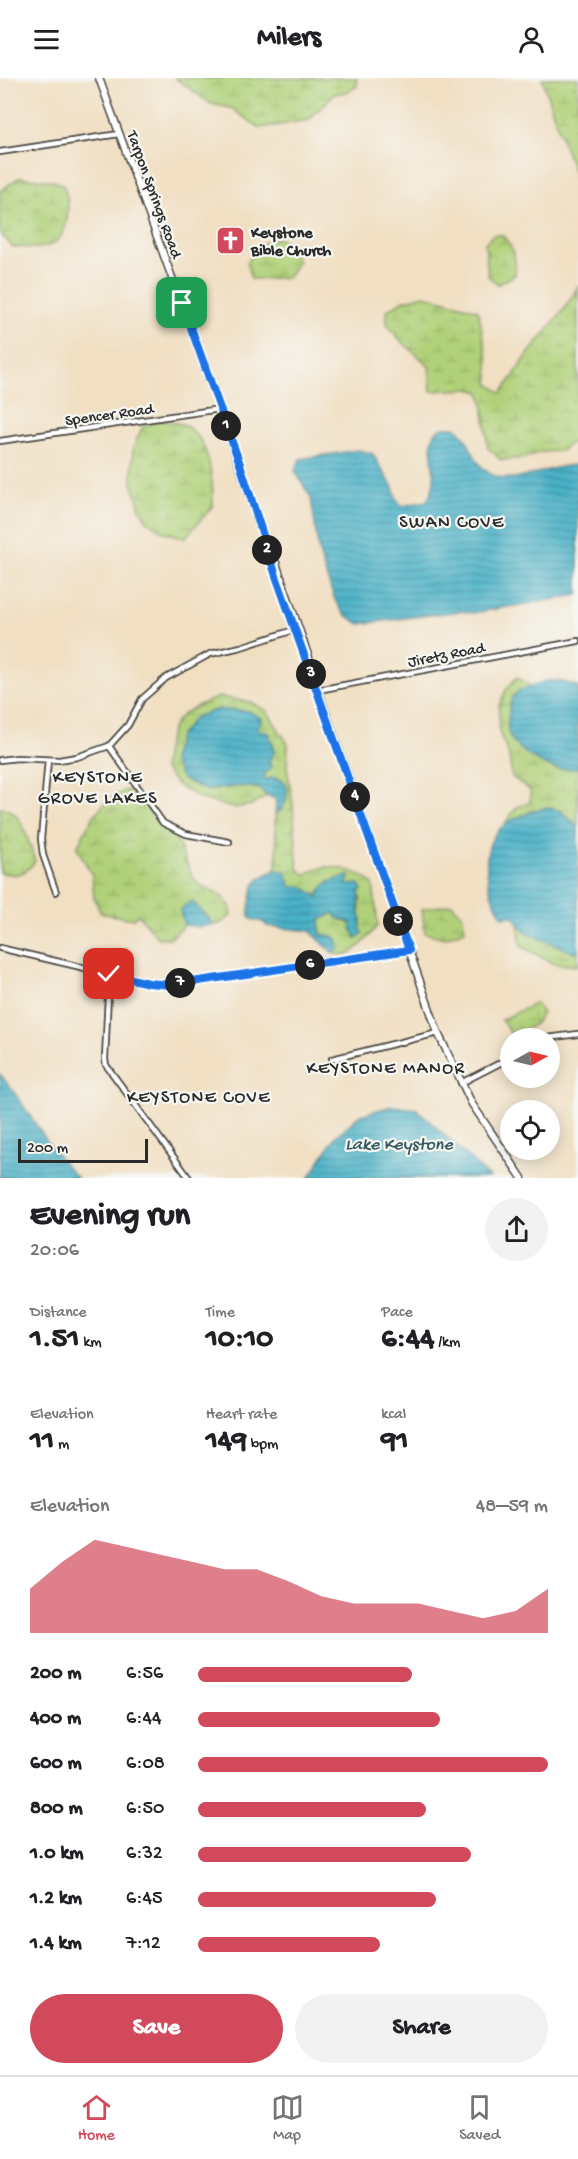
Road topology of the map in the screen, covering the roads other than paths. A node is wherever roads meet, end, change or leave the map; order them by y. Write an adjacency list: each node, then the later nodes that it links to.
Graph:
1 (99, 78): 2 (main road, Tarpon Springs Road)
2 (119, 134): 3 (street); 4 (main road, Tarpon Springs Road)
3 (0, 152)
4 (220, 409): 5 (street, Spencer Road); 6 (main road, Tarpon Springs Road)
5 (0, 441)
6 (297, 629): 8 (main road, Tarpon Springs Road); 9 (street)
7 (578, 641): 8 (street, Jiretz Road)
8 (318, 690): 15 (main road, Tarpon Springs Road)
9 (109, 746): 11 (street); 12 (street)
10 (0, 760): 11 (street)
11 (48, 760): 13 (street)
12 (229, 842)
13 (56, 892)
14 (0, 948): 16 (street)
15 (409, 950): 16 (street); 17 (main road, Tarpon Springs Road)
16 (109, 974): 23 (street)
17 (438, 1033): 20 (street); 22 (main road, Tarpon Springs Road)
18 (578, 1034): 19 (street)
19 (560, 1036)
20 (332, 1059)
21 (500, 1063): 22 (street)
22 (461, 1083): 24 (main road, Tarpon Springs Road)
23 (189, 1178)
24 (522, 1178)

